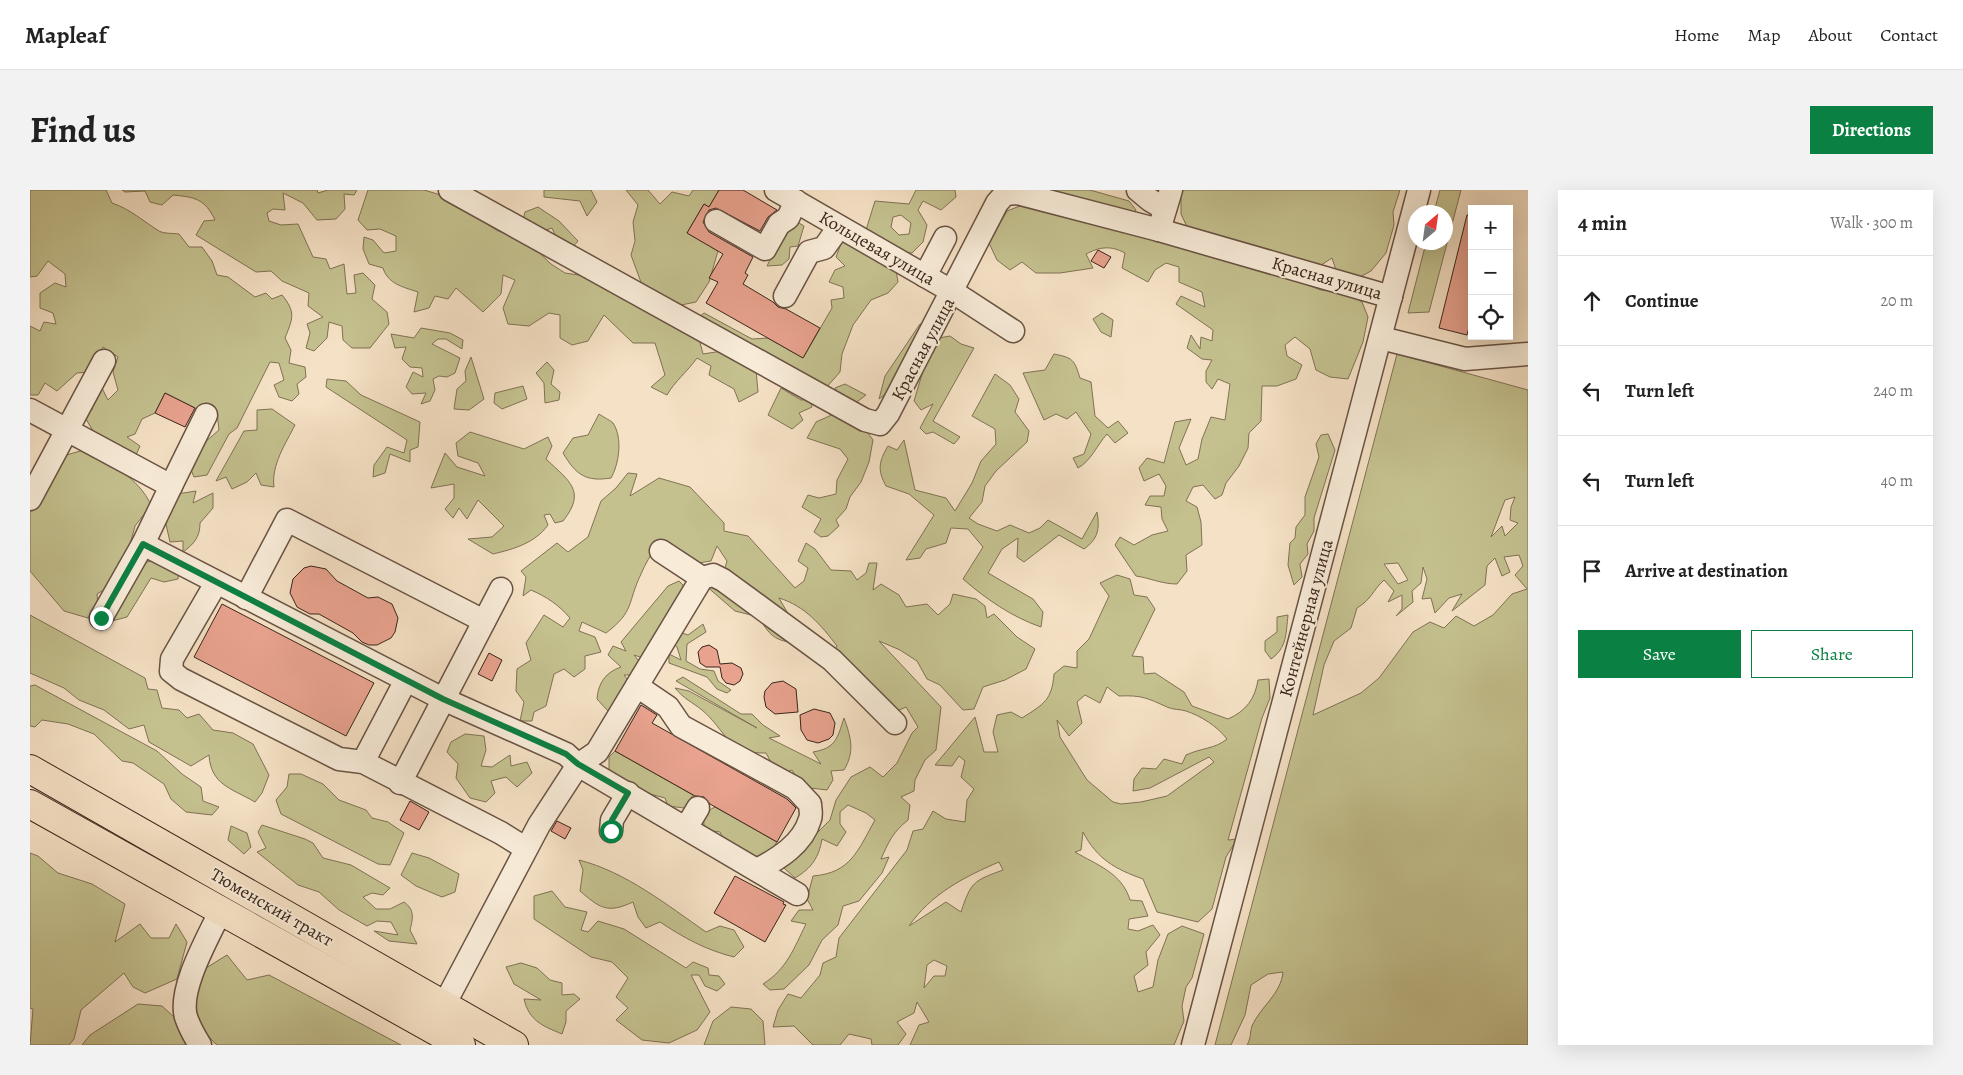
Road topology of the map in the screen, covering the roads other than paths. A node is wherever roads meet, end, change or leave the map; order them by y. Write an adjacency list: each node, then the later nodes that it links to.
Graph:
1 (450, 190): 12 (street, Красная улица)
2 (776, 190): 6 (street, Кольцевая улица)
3 (1122, 190): 7 (street)
4 (1419, 190): 14 (street, Контейнерная улица)
5 (1004, 192): 7 (street, Красная улица); 12 (street, Красная улица)
6 (796, 201): 8 (street); 9 (street, Кольцевая улица)
7 (1157, 204): 14 (street, Красная улица)
8 (716, 221)
9 (839, 227): 11 (street, Кольцевая улица); 13 (street)
10 (945, 238): 11 (street)
11 (925, 276): 12 (street, Кольцевая улица)
12 (953, 292): 15 (street, Кольцевая улица)
13 (785, 296)
14 (1392, 297): 16 (street, Контейнерная улица)
15 (1012, 331)
16 (1381, 338): 17 (street); 53 (street, Контейнерная улица)
17 (1528, 354)
18 (104, 362): 21 (street)
19 (30, 410): 21 (street)
20 (206, 415): 22 (street)
21 (67, 431): 22 (street); 23 (street)
22 (171, 486): 24 (street)
23 (30, 499)
24 (143, 544): 27 (street); 30 (street)
25 (661, 551): 26 (street)
26 (702, 578): 33 (street); 35 (street)
27 (216, 583): 29 (street); 36 (street)
28 (501, 589): 31 (street)
29 (246, 598): 31 (street); 32 (street)
30 (101, 618)
31 (484, 621): 34 (street)
32 (406, 680): 34 (street); 36 (street)
33 (637, 686): 37 (street); 46 (street)
34 (443, 699): 37 (street); 39 (street)
35 (895, 722)
36 (363, 762): 39 (street)
37 (578, 764): 40 (street); 45 (street)
38 (30, 769): 49 (main road, Тюменский тракт)
39 (400, 783): 45 (street)
40 (628, 793): 43 (street); 44 (street)
41 (30, 804): 48 (main road, Тюменский тракт)
42 (698, 808): 43 (street)
43 (686, 828): 46 (street)
44 (611, 831)
45 (525, 848): 49 (street)
46 (757, 870): 47 (street)
47 (797, 894)
48 (220, 912): 50 (street); 51 (main road, Тюменский тракт)
49 (444, 1005): 52 (main road, Тюменский тракт)
50 (200, 1045)
51 (461, 1045)
52 (514, 1045)
53 (1193, 1045)

